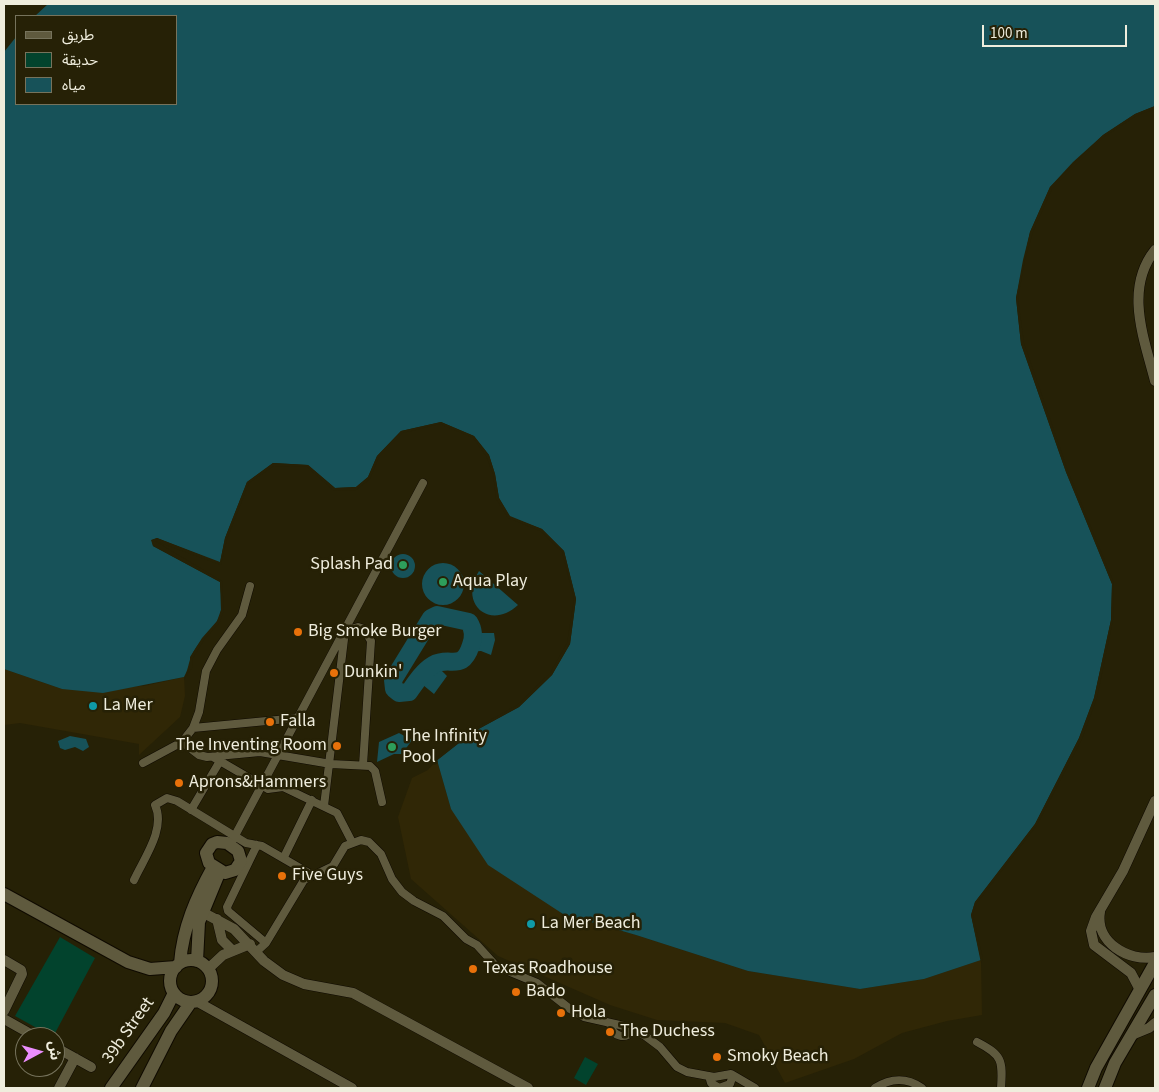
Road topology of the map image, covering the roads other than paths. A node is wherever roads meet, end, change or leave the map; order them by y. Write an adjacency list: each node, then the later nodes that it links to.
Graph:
1 (1155, 250): 2 (street)
2 (1155, 381)
3 (423, 484): 5 (street)
4 (250, 586): 7 (street)
5 (345, 631): 6 (street); 12 (street); 13 (street)
6 (298, 718): 7 (street); 9 (street)
7 (193, 728): 8 (street)
8 (182, 742): 10 (street); 11 (street)
9 (279, 755): 10 (street); 12 (street); 14 (street)
10 (216, 759): 14 (street); 19 (street)
11 (143, 764)
12 (331, 764): 13 (street); 18 (street)
13 (363, 765): 17 (street)
14 (262, 786): 15 (street); 20 (street)
15 (312, 800): 18 (street); 23 (street)
16 (1155, 801): 28 (street)
17 (382, 802)
18 (324, 806): 21 (street)
19 (191, 810): 20 (street); 26 (street)
20 (233, 841): 22 (street); 24 (street); 24 (street)
21 (352, 842): 25 (street); 55 (street)
22 (256, 845): 23 (street); 31 (street)
23 (284, 858): 25 (street)
24 (217, 869): 29 (street); 38 (street)
25 (312, 875): 31 (street)
26 (134, 880)
27 (4, 894): 39 (street)
28 (1100, 910): 34 (street); 42 (street)
29 (202, 912): 30 (street); 36 (street)
30 (217, 918): 32 (street); 33 (street)
31 (266, 943): 32 (street)
32 (253, 948): 33 (street); 60 (street)
33 (232, 950): 40 (street)
34 (1155, 957)
35 (4, 960): 45 (street)
36 (197, 961): 38 (street); 40 (street)
37 (1155, 963): 42 (street)
38 (178, 965): 39 (street); 41 (street)
39 (141, 967): 41 (street)
40 (208, 969): 44 (street)
41 (173, 989): 44 (street); 57 (street, 39b Street)
42 (1140, 990): 65 (street)
43 (1155, 995): 49 (street)
44 (194, 1001): 58 (street, 39b Street); 59 (street)
45 (4, 1011)
46 (4, 1019): 48 (street)
47 (1155, 1023): 49 (street)
48 (18, 1027)
49 (1132, 1035): 66 (street)
50 (977, 1042): 64 (street)
51 (65, 1053): 52 (street)
52 (74, 1058): 53 (street); 56 (street)
53 (91, 1067)
54 (733, 1075): 55 (street); 55 (street); 61 (street)
55 (709, 1076)
56 (59, 1088)
57 (111, 1088)
58 (142, 1088)
59 (352, 1088)
60 (528, 1088)
61 (755, 1088)
62 (875, 1088): 63 (street)
63 (922, 1088)
64 (1001, 1088)
65 (1088, 1088)
66 (1105, 1088)

